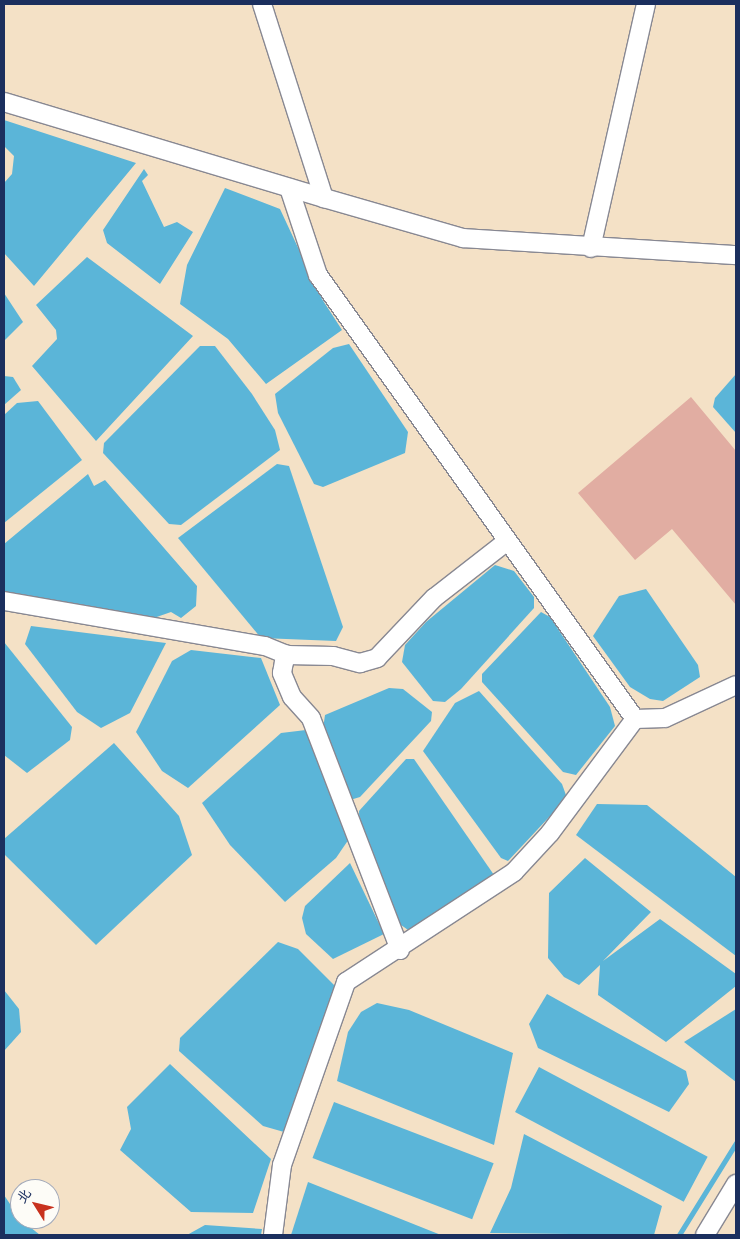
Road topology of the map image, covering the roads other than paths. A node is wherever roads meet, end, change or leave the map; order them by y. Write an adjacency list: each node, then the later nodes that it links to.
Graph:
1 (262, 4): 5 (street)
2 (646, 4): 6 (street)
3 (4, 102): 4 (street)
4 (290, 188): 5 (street); 8 (street)
5 (324, 198): 6 (street)
6 (591, 248): 7 (street)
7 (736, 255)
8 (506, 542): 10 (street); 12 (street)
9 (4, 601): 10 (street)
10 (288, 655): 13 (street)
11 (736, 685): 12 (street)
12 (635, 719): 13 (street)
13 (400, 950): 15 (street)
14 (736, 1184): 16 (street)
15 (273, 1235)
16 (704, 1235)

